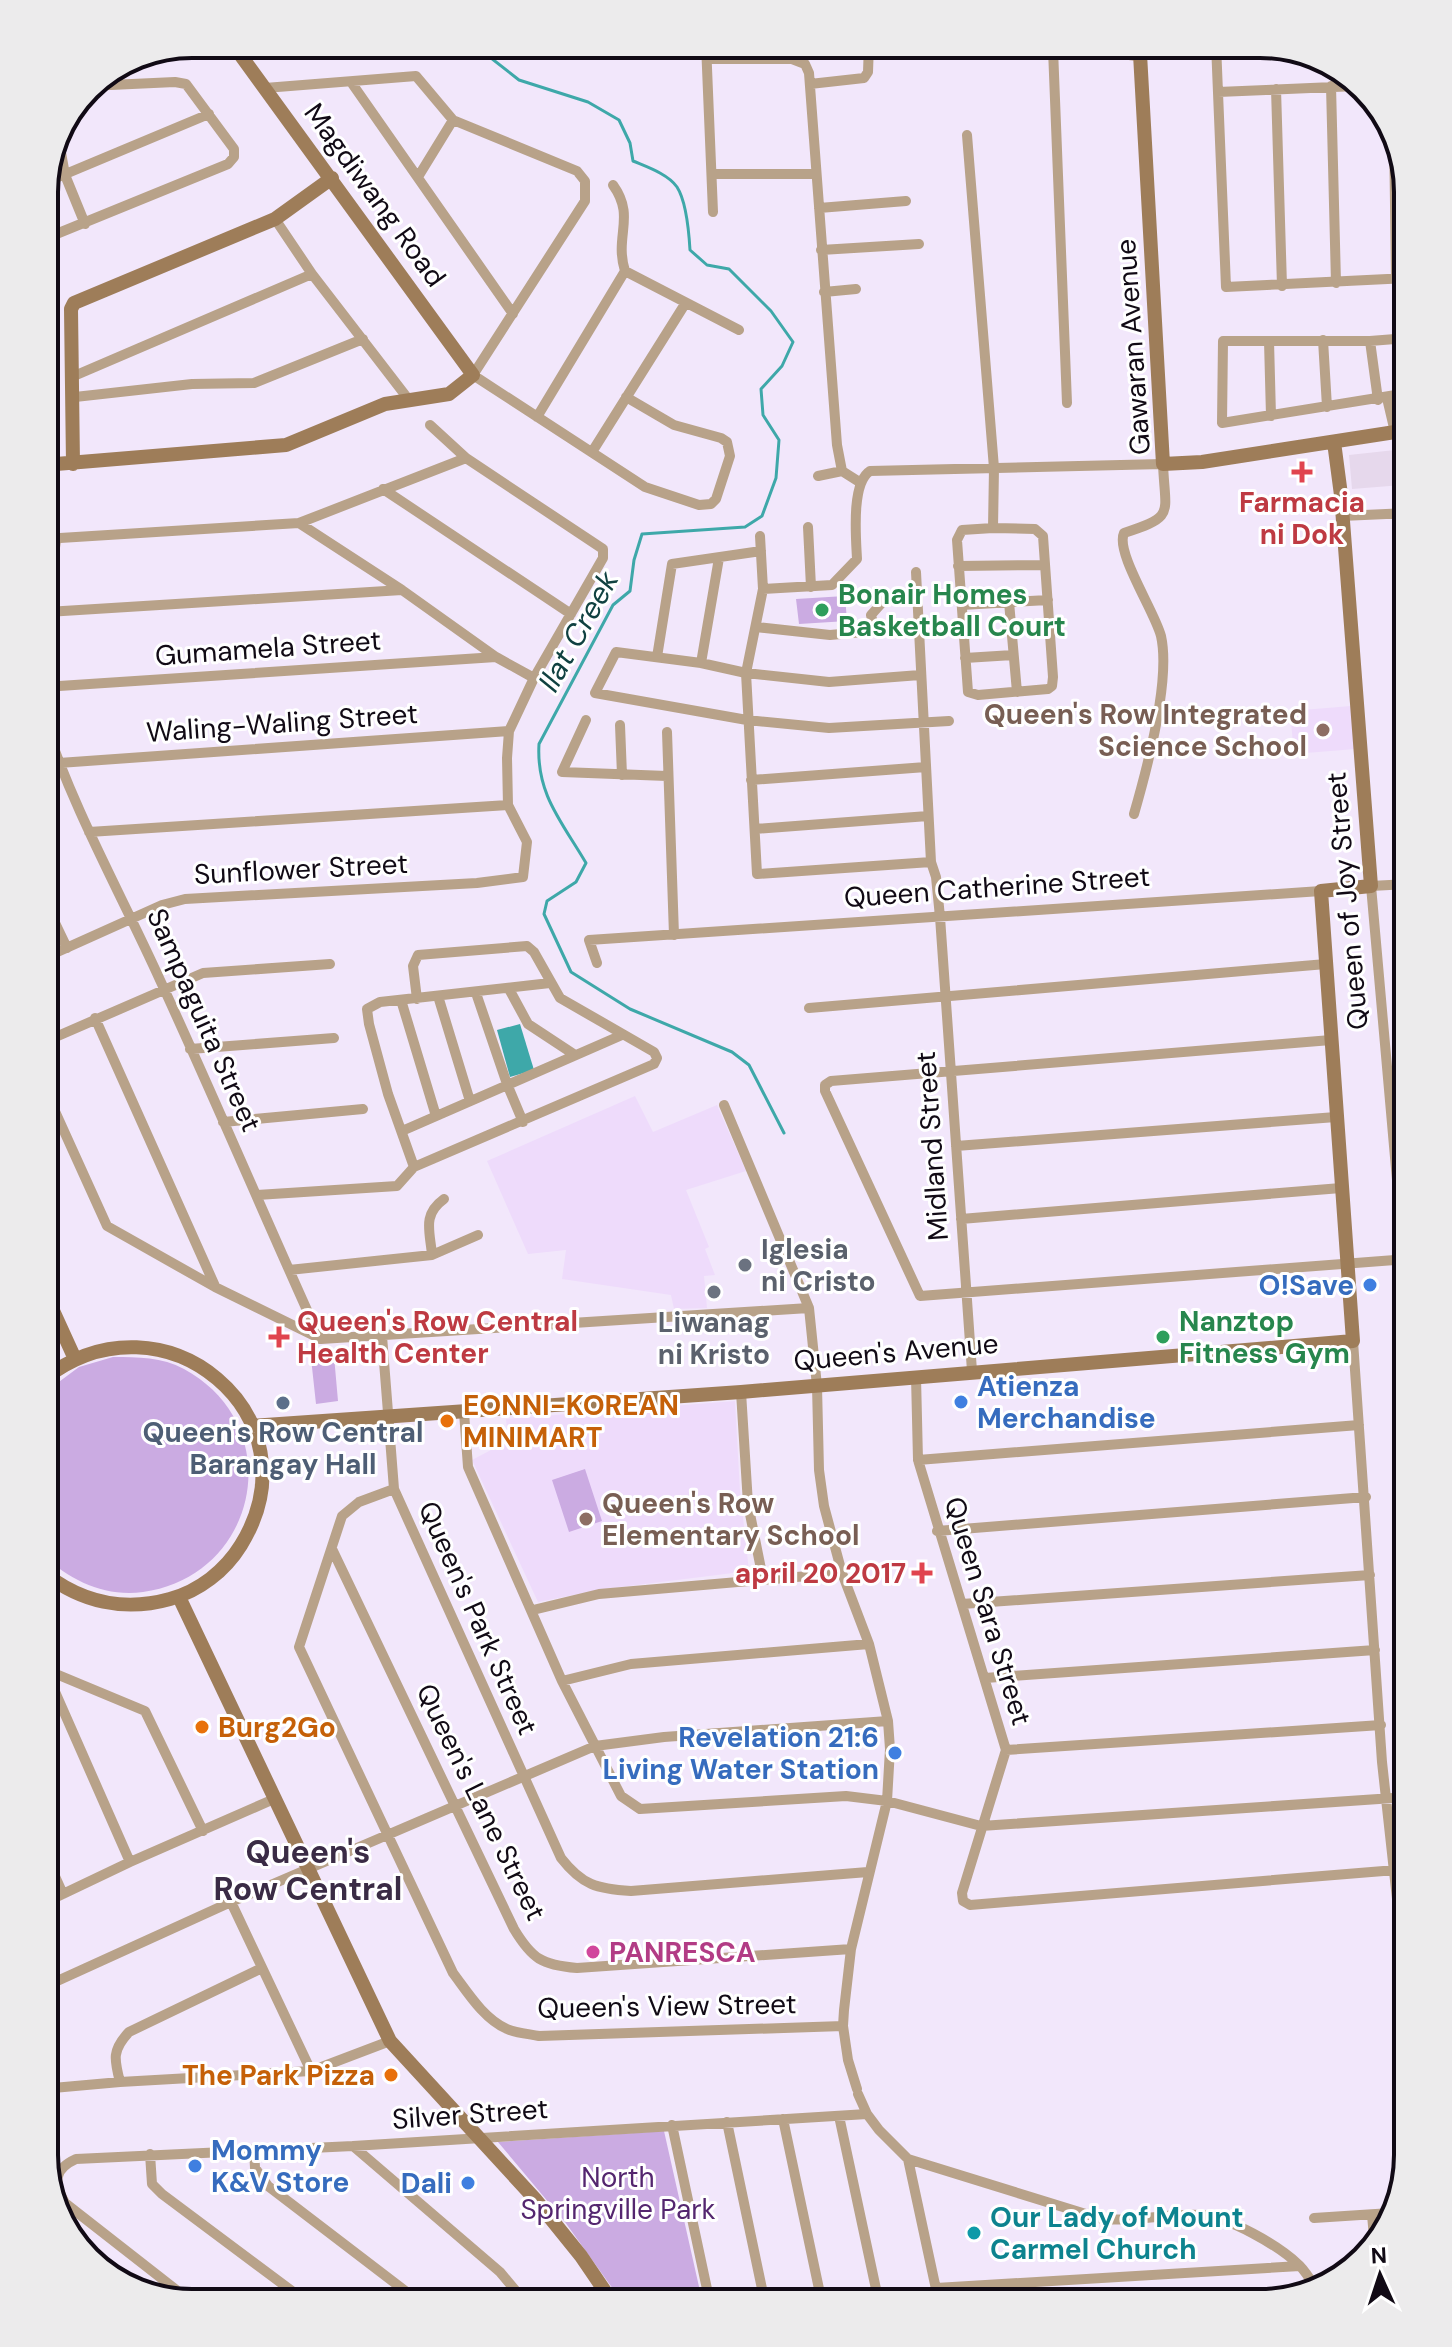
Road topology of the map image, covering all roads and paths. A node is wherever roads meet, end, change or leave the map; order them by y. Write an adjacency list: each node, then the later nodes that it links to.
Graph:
1 (243, 58): 12 (street, Magdiwang Road)
2 (868, 58): 8 (street)
3 (1053, 58): 56 (street)
4 (1140, 58): 67 (street, Gawaran Avenue)
5 (1217, 58): 14 (street)
6 (707, 59): 8 (street); 19 (street)
7 (351, 82): 12 (street); 16 (street); 23 (street)
8 (810, 84): 20 (street)
9 (112, 85): 15 (street)
10 (1331, 86): 11 (street); 13 (street); 37 (street)
11 (1342, 86)
12 (265, 88): 24 (street, Magdiwang Road)
13 (1276, 89): 14 (street); 38 (street)
14 (1218, 92): 38 (street)
15 (209, 114): 21 (street); 30 (street)
16 (453, 120): 23 (street); 42 (street)
17 (967, 135): 69 (street)
18 (62, 160): 21 (street)
19 (712, 174): 20 (street); 28 (street)
20 (816, 174): 27 (street)
21 (65, 175): 22 (street); 30 (street)
22 (59, 177)
23 (418, 177): 42 (street)
24 (332, 178): 29 (street); 49 (street, Magdiwang Road)
25 (613, 185): 34 (street)
26 (906, 201): 27 (street)
27 (819, 208): 33 (street)
28 (713, 212)
29 (275, 219): 35 (street); 50 (street)
30 (85, 224): 31 (street)
31 (58, 234)
32 (919, 244): 33 (street)
33 (821, 250): 40 (street)
34 (625, 271): 41 (street); 59 (street)
35 (312, 274): 44 (street); 50 (street)
36 (1394, 279): 37 (street)
37 (1336, 283): 38 (street)
38 (1282, 286)
39 (856, 289): 40 (street)
40 (824, 292): 70 (street)
41 (685, 304): 43 (street); 53 (street)
42 (513, 314): 49 (street)
43 (739, 330)
44 (363, 339): 52 (street); 55 (street)
45 (1394, 339): 48 (street)
46 (1323, 340): 47 (street); 48 (street); 57 (street)
47 (1269, 341): 58 (street); 58 (street)
48 (1370, 341): 54 (street)
49 (473, 375): 55 (street); 59 (street)
50 (74, 376): 52 (street)
51 (1394, 396): 54 (street)
52 (75, 397): 66 (street)
53 (626, 397): 64 (street); 64 (street)
54 (1382, 399): 57 (street); 60 (street)
55 (409, 400): 66 (street)
56 (1067, 403)
57 (1327, 407): 58 (street)
58 (1271, 416)
59 (537, 417): 64 (street)
60 (1394, 419)
61 (430, 425): 65 (street)
62 (1394, 432): 63 (street, Gawaran Avenue)
63 (1334, 442): 67 (street, Gawaran Avenue); 75 (street, Queen of Joy Street)
64 (592, 452)
65 (466, 458): 73 (street); 94 (street)
66 (73, 464): 68 (street)
67 (1163, 464): 69 (street); 122 (street)
68 (58, 465)
69 (994, 468): 72 (street); 78 (street)
70 (842, 471): 71 (street); 72 (street)
71 (818, 476)
72 (861, 483): 86 (street)
73 (383, 489): 76 (street); 94 (street)
74 (1394, 513): 75 (street)
75 (1342, 516): 128 (street, Queen of Joy Street)
76 (299, 523): 80 (street); 88 (street)
77 (808, 527): 86 (street)
78 (993, 528): 83 (street); 84 (street)
79 (760, 536): 81 (street)
80 (58, 538)
81 (761, 551): 82 (street); 87 (street)
82 (719, 558): 100 (street); 102 (street)
83 (1045, 565): 84 (street); 90 (street)
84 (958, 566): 92 (street)
85 (916, 572): 96 (street, Midland Street)
86 (811, 587): 87 (street)
87 (763, 589): 95 (street)
88 (402, 590): 93 (street); 99 (street)
89 (888, 596): 97 (street)
90 (1048, 600): 91 (street); 107 (street)
91 (1009, 602): 92 (street); 98 (street)
92 (962, 605): 101 (street)
93 (58, 611)
94 (571, 614): 105 (street)
95 (756, 627): 97 (street); 103 (street)
96 (919, 627): 97 (street); 104 (street, Midland Street)
97 (875, 632)
98 (1013, 655): 101 (street); 107 (street)
99 (496, 657): 105 (street); 106 (street, Gumamela Street)
100 (657, 657): 102 (street); 109 (street)
101 (965, 658): 107 (street)
102 (701, 663): 103 (street)
103 (746, 673): 104 (street); 109 (street)
104 (920, 675): 111 (street, Midland Street)
105 (534, 678): 113 (street)
106 (58, 686)
107 (1017, 692)
108 (586, 720): 118 (street)
109 (747, 720): 111 (street); 120 (street)
110 (949, 721): 111 (street)
111 (924, 722): 117 (street, Midland Street)
112 (620, 725): 118 (street)
113 (509, 731): 116 (street, Waling-Waling Street); 121 (street)
114 (667, 732): 119 (street)
115 (58, 760): 116 (street, Sampaguita Street)
116 (59, 763): 125 (street, Sampaguita Street)
117 (926, 767): 120 (street); 123 (street, Midland Street)
118 (622, 775): 119 (street)
119 (667, 776): 133 (street)
120 (751, 780): 124 (street)
121 (508, 805): 125 (street); 131 (street, Sunflower Street)
122 (1134, 814)
123 (928, 816): 124 (street); 126 (street, Midland Street)
124 (755, 829): 126 (street)
125 (89, 832): 131 (street, Sampaguita Street)
126 (931, 862): 130 (street, Midland Street)
127 (1394, 885): 128 (street, Queen Catherine Street)
128 (1371, 886): 129 (street, Queen Catherine Street); 166 (street, Queen of Joy Street)
129 (1321, 891): 130 (street, Queen Catherine Street); 138 (street)
130 (940, 917): 133 (street, Queen Catherine Street); 144 (street, Midland Street)
131 (132, 918): 134 (street, Sunflower Street); 140 (street, Sampaguita Street)
132 (58, 929): 134 (street)
133 (674, 935): 136 (street, Queen Catherine Street)
134 (67, 948): 135 (street, Sunflower Street)
135 (58, 952)
136 (597, 963)
137 (330, 964): 140 (street)
138 (1326, 964): 144 (street); 152 (street)
139 (550, 983): 141 (street); 145 (street); 150 (street)
140 (164, 987): 148 (street); 153 (street, Sampaguita Street)
141 (509, 989): 142 (street); 154 (street)
142 (476, 993): 143 (street); 156 (street)
143 (438, 996): 145 (street); 157 (street)
144 (946, 998): 147 (street); 155 (street, Midland Street)
145 (417, 999): 146 (street)
146 (401, 1000): 160 (street); 165 (street)
147 (809, 1008)
148 (95, 1018): 149 (street); 178 (street)
149 (58, 1035)
150 (622, 1035): 154 (street); 164 (street)
151 (334, 1038): 153 (street)
152 (1331, 1040): 155 (street); 161 (street)
153 (190, 1049): 163 (street, Sampaguita Street)
154 (575, 1055): 156 (street)
155 (951, 1072): 167 (street, Midland Street); 179 (street)
156 (507, 1084): 157 (street); 164 (street)
157 (470, 1101): 160 (street)
158 (724, 1105): 180 (street)
159 (363, 1109): 163 (street)
160 (436, 1116): 165 (street)
161 (1336, 1117): 167 (street); 169 (street)
162 (58, 1118): 178 (street)
163 (223, 1122): 170 (street, Sampaguita Street)
164 (523, 1122): 168 (street)
165 (402, 1131): 168 (street)
166 (1394, 1131)
167 (956, 1146): 172 (street, Midland Street)
168 (414, 1167): 170 (street)
169 (1341, 1188): 172 (street); 176 (street)
170 (257, 1195): 177 (street, Sampaguita Street)
171 (444, 1199): 174 (street)
172 (961, 1219): 179 (street, Midland Street)
173 (478, 1235): 174 (street)
174 (432, 1255): 177 (street)
175 (1394, 1260): 176 (street)
176 (1346, 1264): 179 (street); 184 (street)
177 (289, 1270): 183 (street, Sampaguita Street)
178 (215, 1287): 183 (street)
179 (966, 1293): 187 (street, Midland Street)
180 (809, 1308): 182 (street); 189 (street)
181 (58, 1322): 185 (street)
182 (382, 1336): 183 (street); 192 (street, Queen's Park Street)
183 (321, 1339)
184 (1353, 1341): 187 (street, Queen's Avenue); 193 (street)
185 (75, 1359): 186 (street); 194 (street)
186 (58, 1370)
187 (972, 1371): 188 (street, Queen's Avenue)
188 (916, 1377): 189 (street, Queen's Avenue); 195 (street, Queen Sara Street)
189 (817, 1386): 190 (street, Queen's Avenue); 200 (street)
190 (741, 1392): 191 (street, Queen's Avenue); 202 (street)
191 (464, 1412): 192 (street, Queen's Avenue); 206 (street)
192 (387, 1417): 194 (street, Queen's Avenue); 196 (street, Queen's Park Street)
193 (1359, 1425): 195 (street); 197 (street)
194 (252, 1426): 204 (street)
195 (918, 1460): 198 (street, Queen Sara Street)
196 (394, 1489): 199 (street); 217 (street, Queen's Park Street)
197 (1366, 1497): 198 (street); 201 (street)
198 (937, 1531): 205 (street, Queen Sara Street)
199 (332, 1549): 222 (street, Queen's Lane Street); 225 (street, Queen's View Street)
200 (842, 1573): 202 (street); 207 (street)
201 (1370, 1575): 205 (street); 208 (street)
202 (763, 1579): 206 (street)
203 (58, 1582): 204 (street)
204 (179, 1597): 219 (street)
205 (962, 1604): 210 (street, Queen Sara Street)
206 (533, 1610): 211 (street)
207 (869, 1644): 211 (street); 213 (street)
208 (1375, 1650): 210 (street); 214 (street)
209 (58, 1675): 224 (street)
210 (985, 1678): 216 (street, Queen Sara Street)
211 (562, 1681): 215 (street)
212 (58, 1700): 226 (street)
213 (888, 1721): 215 (street); 221 (street)
214 (1381, 1725): 216 (street); 220 (street)
215 (595, 1746): 217 (street); 221 (street)
216 (1006, 1750): 223 (street, Queen Sara Street)
217 (522, 1775): 222 (street); 229 (street, Queen's Park Street)
218 (1394, 1798): 220 (street)
219 (274, 1799): 224 (street); 227 (street)
220 (1386, 1799): 223 (street); 228 (street)
221 (887, 1801): 223 (street); 229 (street)
222 (455, 1804): 225 (street); 235 (street, Queen's Lane Street)
223 (981, 1826): 228 (street, Queen Sara Street)
224 (203, 1831): 226 (street)
225 (387, 1834): 227 (street); 238 (street, Queen's View Street)
226 (130, 1862): 232 (street)
227 (308, 1869): 234 (street); 239 (street)
228 (1393, 1871): 230 (street)
229 (868, 1872): 235 (street)
230 (1394, 1879)
231 (58, 1883): 232 (street)
232 (63, 1894): 233 (street)
233 (58, 1896)
234 (231, 1902): 236 (street); 237 (street)
235 (851, 1949): 238 (street)
236 (262, 1968): 240 (street); 241 (street)
237 (58, 1981)
238 (843, 2026): 243 (street)
239 (390, 2041): 240 (street); 248 (street)
240 (311, 2071): 241 (street)
241 (120, 2082): 242 (street)
242 (58, 2088)
243 (867, 2114): 244 (street, Silver Street); 252 (street)
244 (839, 2116): 245 (street, Silver Street); 270 (street)
245 (783, 2119): 246 (street, Silver Street); 269 (street)
246 (727, 2122): 247 (street, Silver Street); 268 (street)
247 (672, 2125): 248 (street, Silver Street); 267 (street)
248 (479, 2137): 249 (street, Silver Street); 266 (street)
249 (353, 2146): 250 (street, Silver Street); 265 (street)
250 (254, 2149): 251 (street, Silver Street); 264 (street)
251 (150, 2154): 253 (street, Silver Street); 263 (street)
252 (908, 2159): 259 (street); 262 (street)
253 (60, 2171)
254 (68, 2206): 261 (street, Silver Street)
255 (1380, 2214): 256 (street)
256 (1372, 2215): 257 (street); 258 (street)
257 (1314, 2218)
258 (1373, 2226)
259 (1300, 2266): 260 (street); 262 (street)
260 (1309, 2279)
261 (173, 2287)
262 (936, 2288)
263 (289, 2289)
264 (403, 2289)
265 (514, 2289)
266 (603, 2289)
267 (707, 2289)
268 (762, 2289)
269 (819, 2289)
270 (876, 2289)

